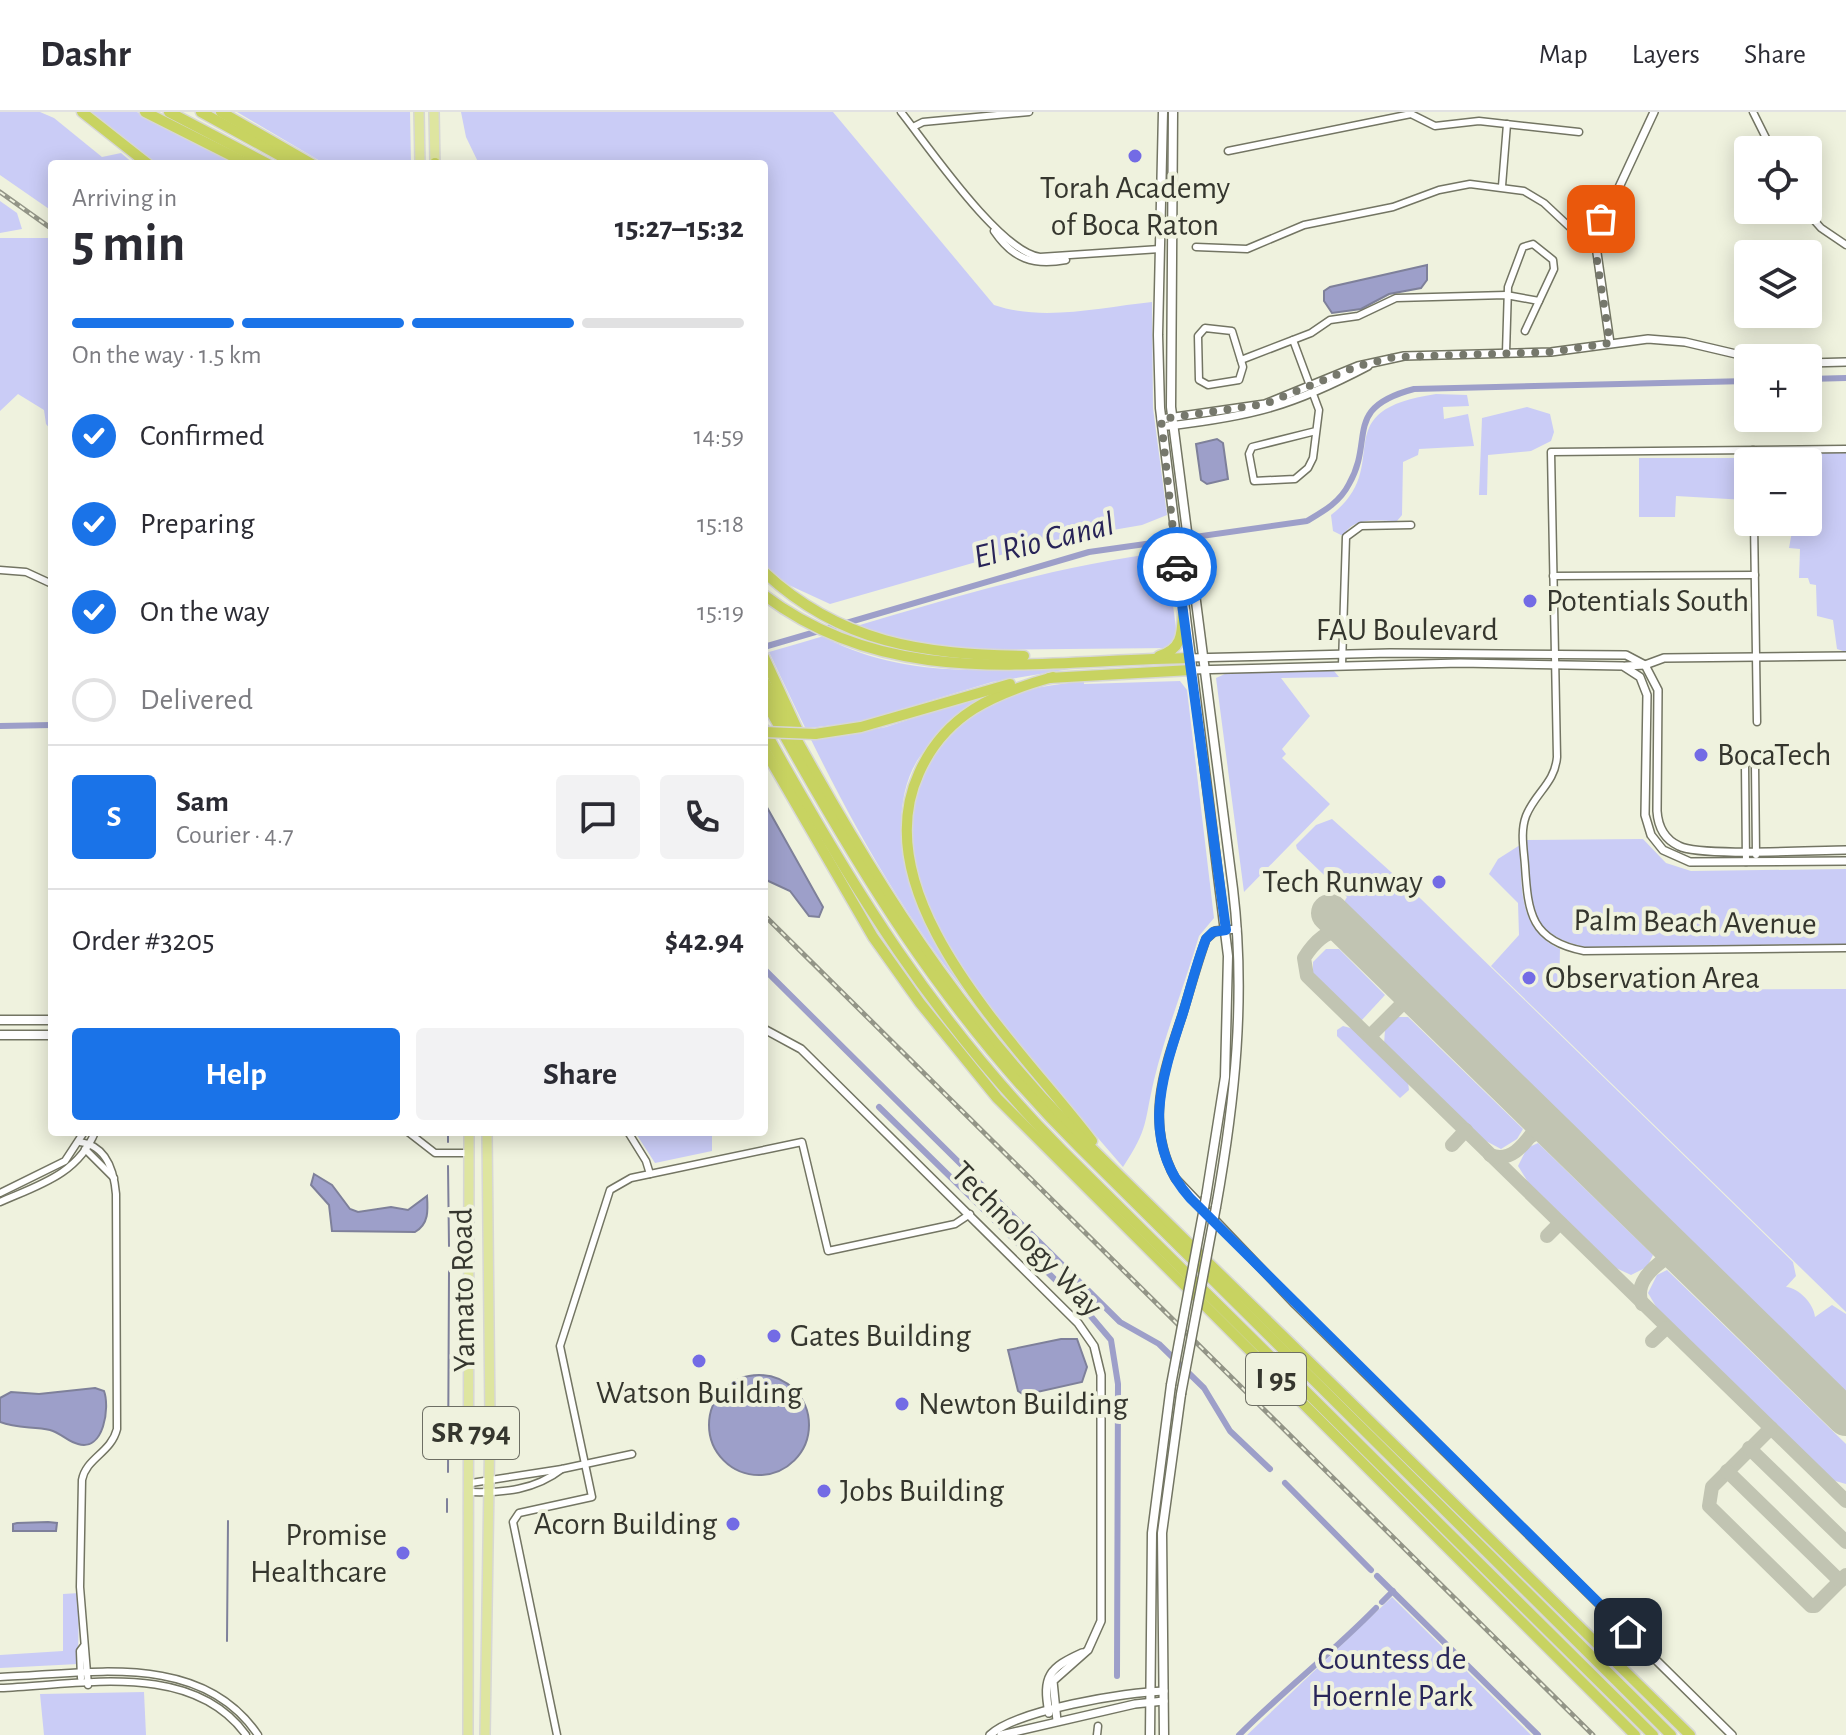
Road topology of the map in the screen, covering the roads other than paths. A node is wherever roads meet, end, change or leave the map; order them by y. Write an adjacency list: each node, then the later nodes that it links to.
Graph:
1 (82, 112): 21 (highway)
2 (145, 112): 22 (highway)
3 (169, 112): 23 (highway)
4 (201, 112): 24 (highway)
5 (221, 112): 25 (highway)
6 (419, 112): 26 (main road)
7 (434, 112): 27 (main road)
8 (901, 112): 17 (street)
9 (1029, 112): 14 (street)
10 (1163, 112): 33 (main road)
11 (1173, 112): 36 (main road)
12 (1654, 112): 30 (street)
13 (1753, 112): 19 (street)
14 (1019, 113): 17 (street)
15 (1384, 115): 16 (street); 20 (street)
16 (1507, 124): 18 (street); 28 (street)
17 (913, 127): 33 (street)
18 (1579, 132)
19 (1765, 136)
20 (1228, 151)
21 (142, 160)
22 (240, 160)
23 (260, 160)
24 (288, 160)
25 (305, 160)
26 (420, 160)
27 (435, 160)
28 (1502, 186): 30 (street); 32 (street)
29 (1817, 224): 31 (street)
30 (1595, 239): 39 (street)
31 (1846, 245)
32 (1196, 247)
33 (1160, 249): 36 (main road); 47 (main road)
34 (1506, 295): 35 (street); 35 (street); 38 (street); 40 (street)
35 (1539, 301): 37 (street)
36 (1169, 309): 46 (main road)
37 (1525, 331)
38 (1293, 340): 42 (street); 45 (street)
39 (1610, 343): 40 (street); 41 (street)
40 (1506, 353): 45 (street)
41 (1734, 354)
42 (1241, 360): 42 (street)
43 (1846, 362): 44 (street)
44 (1822, 363)
45 (1312, 391): 46 (street); 48 (street)
46 (1172, 422): 47 (street); 64 (main road)
47 (1161, 423): 60 (main road)
48 (1316, 431): 48 (street)
49 (1822, 449): 50 (street)
50 (1846, 449)
51 (1734, 450): 57 (street, Palm Beach Avenue)
52 (1411, 525): 62 (street)
53 (1754, 536): 56 (street)
54 (0, 570): 58 (street)
55 (768, 575): 68 (highway)
56 (1755, 575): 57 (street); 65 (street)
57 (1553, 576): 61 (street, Palm Beach Avenue)
58 (48, 582)
59 (768, 598): 68 (highway)
60 (1183, 611): 66 (main road); 67 (highway)
61 (1555, 653): 62 (street, FAU Boulevard); 69 (street, Palm Beach Avenue); 71 (street, FAU Boulevard)
62 (1342, 654): 64 (street, FAU Boulevard); 70 (street)
63 (1846, 656): 65 (street, FAU Boulevard)
64 (1202, 657): 66 (street, FAU Boulevard); 74 (main road)
65 (1755, 657): 71 (street, FAU Boulevard); 79 (street)
66 (1189, 658): 67 (highway); 75 (main road)
67 (1150, 659): 68 (highway)
68 (1110, 660)
69 (1555, 664): 70 (street, FAU Boulevard); 72 (street, FAU Boulevard); 92 (street, Palm Beach Avenue)
70 (1342, 665): 74 (street, FAU Boulevard)
71 (1645, 665): 72 (street, FAU Boulevard); 85 (street)
72 (1623, 666): 88 (street)
73 (768, 667): 83 (highway)
74 (1204, 669): 75 (street, FAU Boulevard); 90 (main road)
75 (1191, 670): 76 (highway); 91 (main road)
76 (1053, 677): 80 (highway, bridge); 107 (highway)
77 (768, 688): 83 (highway, I 95)
78 (768, 706): 121 (highway)
79 (1757, 722)
80 (768, 731)
81 (768, 738): 118 (highway)
82 (768, 756): 119 (highway, I 95)
83 (820, 783): 107 (highway, I 95)
84 (1846, 850): 86 (street)
85 (1746, 851): 86 (street); 86 (street); 88 (street)
86 (1756, 851): 89 (street)
87 (1846, 861): 89 (street)
88 (1746, 862): 89 (street)
89 (1756, 862)
90 (1237, 929): 91 (street); 131 (main road, bridge)
91 (1226, 930): 130 (main road, bridge); 150 (street)
92 (1846, 948)
93 (0, 1020): 94 (main road)
94 (48, 1020)
95 (768, 1031): 111 (street, Technology Way)
96 (0, 1035): 97 (main road)
97 (48, 1035)
98 (82, 1136): 104 (street)
99 (93, 1136): 105 (street)
100 (413, 1136): 106 (street)
101 (469, 1136): 106 (main road, Yamato Road / SR 794)
102 (487, 1136): 115 (main road, Yamato Road / SR 794)
103 (630, 1136): 108 (street)
104 (80, 1142): 105 (street); 109 (street)
105 (88, 1147): 110 (street); 122 (street)
106 (469, 1153): 116 (main road, Yamato Road / SR 794)
107 (1113, 1168): 128 (highway, I 95)
108 (650, 1174): 111 (street); 113 (street)
109 (0, 1193)
110 (0, 1202)
111 (970, 1214): 133 (street, Technology Way)
112 (632, 1454): 113 (street)
113 (585, 1464): 114 (street); 140 (street)
114 (562, 1469): 115 (street); 117 (street)
115 (489, 1480): 116 (street); 117 (main road, Yamato Road / SR 794)
116 (471, 1488): 117 (street); 120 (main road, Yamato Road / SR 794)
117 (489, 1493): 125 (main road, Yamato Road / SR 794)
118 (1452, 1536): 119 (highway); 147 (highway)
119 (1499, 1602): 146 (highway, I 95)
120 (468, 1627): 125 (main road); 138 (main road, Yamato Road / SR 794)
121 (1564, 1629): 128 (highway); 148 (highway)
122 (84, 1674): 123 (street); 124 (street); 126 (street)
123 (0, 1677)
124 (175, 1677): 127 (street); 137 (street)
125 (485, 1681): 139 (main road, Yamato Road / SR 794)
126 (85, 1685): 127 (street); 129 (street)
127 (172, 1686): 136 (street)
128 (1641, 1687): 149 (highway, I 95)
129 (0, 1688)
130 (1150, 1691): 131 (street); 132 (main road); 133 (street)
131 (1164, 1696): 132 (street); 145 (main road)
132 (1150, 1702): 134 (street); 144 (main road)
133 (1052, 1710): 134 (street, Technology Way); 141 (street)
134 (1054, 1721): 142 (street)
135 (1098, 1726): 143 (street)
136 (246, 1735)
137 (258, 1735)
138 (468, 1735)
139 (485, 1735)
140 (557, 1735)
141 (990, 1735)
142 (1001, 1735)
143 (1097, 1735)
144 (1150, 1735)
145 (1164, 1735)
146 (1635, 1735)
147 (1653, 1735)
148 (1671, 1735)
149 (1690, 1735)
150 (1732, 1735)

